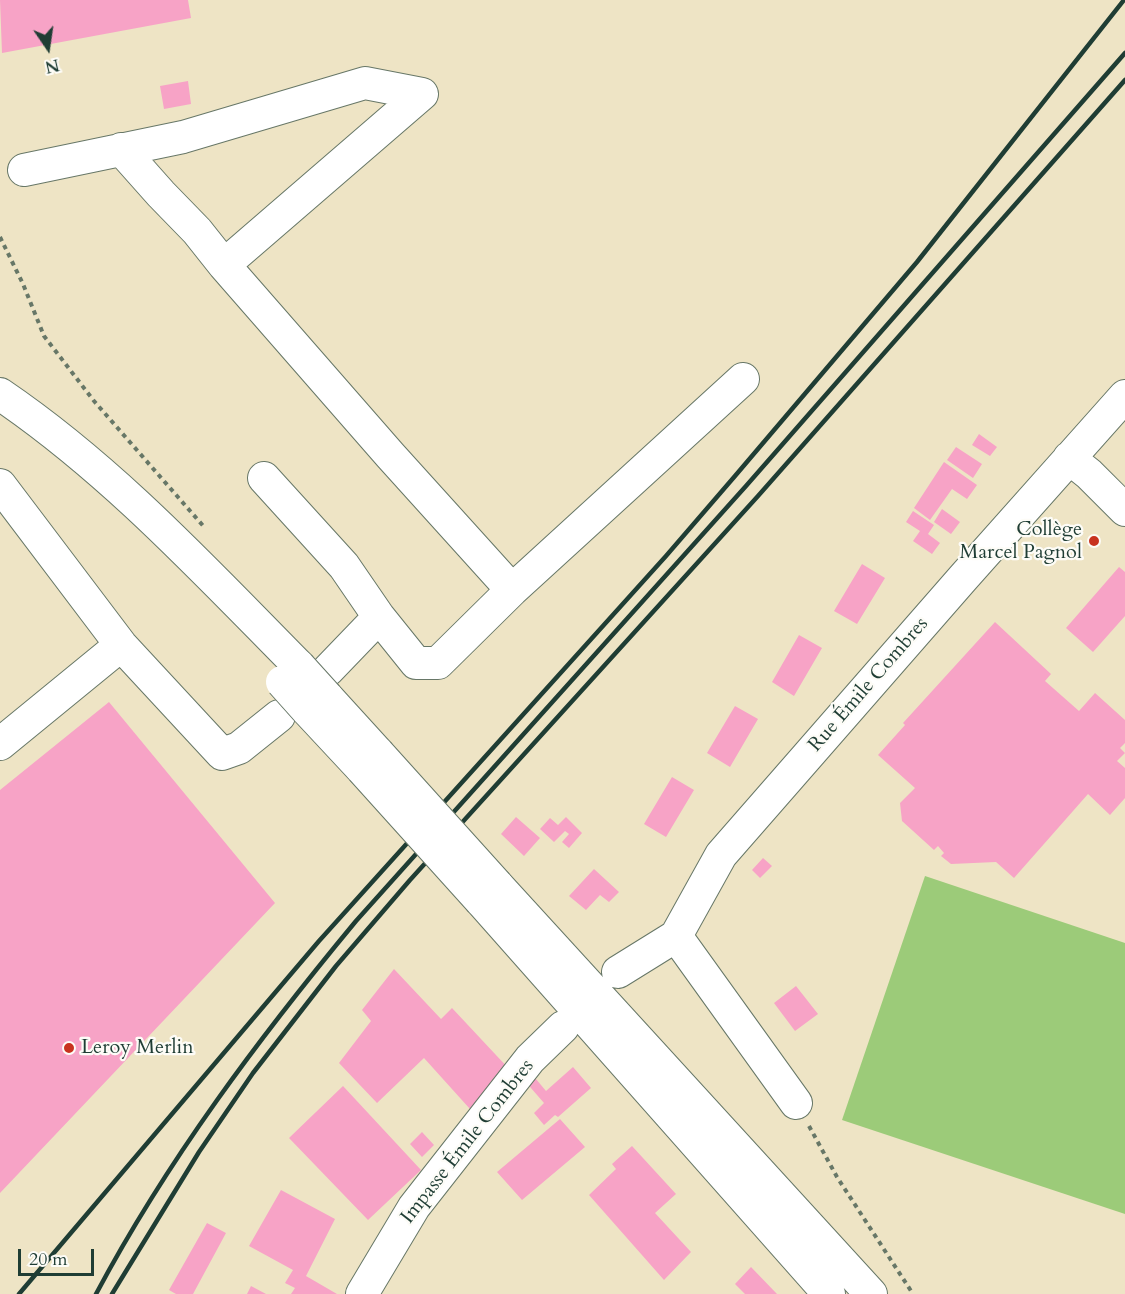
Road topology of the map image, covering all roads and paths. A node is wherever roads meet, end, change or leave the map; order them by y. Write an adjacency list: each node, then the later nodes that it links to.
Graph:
1 (121, 149): 2 (street); 4 (street); 4 (street)
2 (24, 170)
3 (0, 237): 13 (path)
4 (224, 265): 14 (street)
5 (743, 379): 14 (street)
6 (0, 394): 17 (street)
7 (1125, 396): 9 (street, Rue Émile Combres)
8 (0, 411): 17 (street)
9 (1070, 458): 12 (street); 20 (street, Rue Émile Combres)
10 (264, 478): 15 (street)
11 (2, 493): 16 (street)
12 (1125, 510)
13 (210, 534)
14 (512, 590): 15 (street)
15 (379, 617): 17 (street)
16 (121, 645): 17 (street); 18 (street)
17 (304, 690): 19 (street, bridge)
18 (0, 744)
19 (489, 893): 25 (street); 26 (street)
20 (676, 936): 21 (street, Rue Émile Combres); 23 (street)
21 (618, 972)
22 (563, 1027): 24 (street, Impasse Émile Combres)
23 (796, 1103): 27 (path)
24 (362, 1294)
25 (829, 1294)
26 (871, 1294)
27 (913, 1294)

